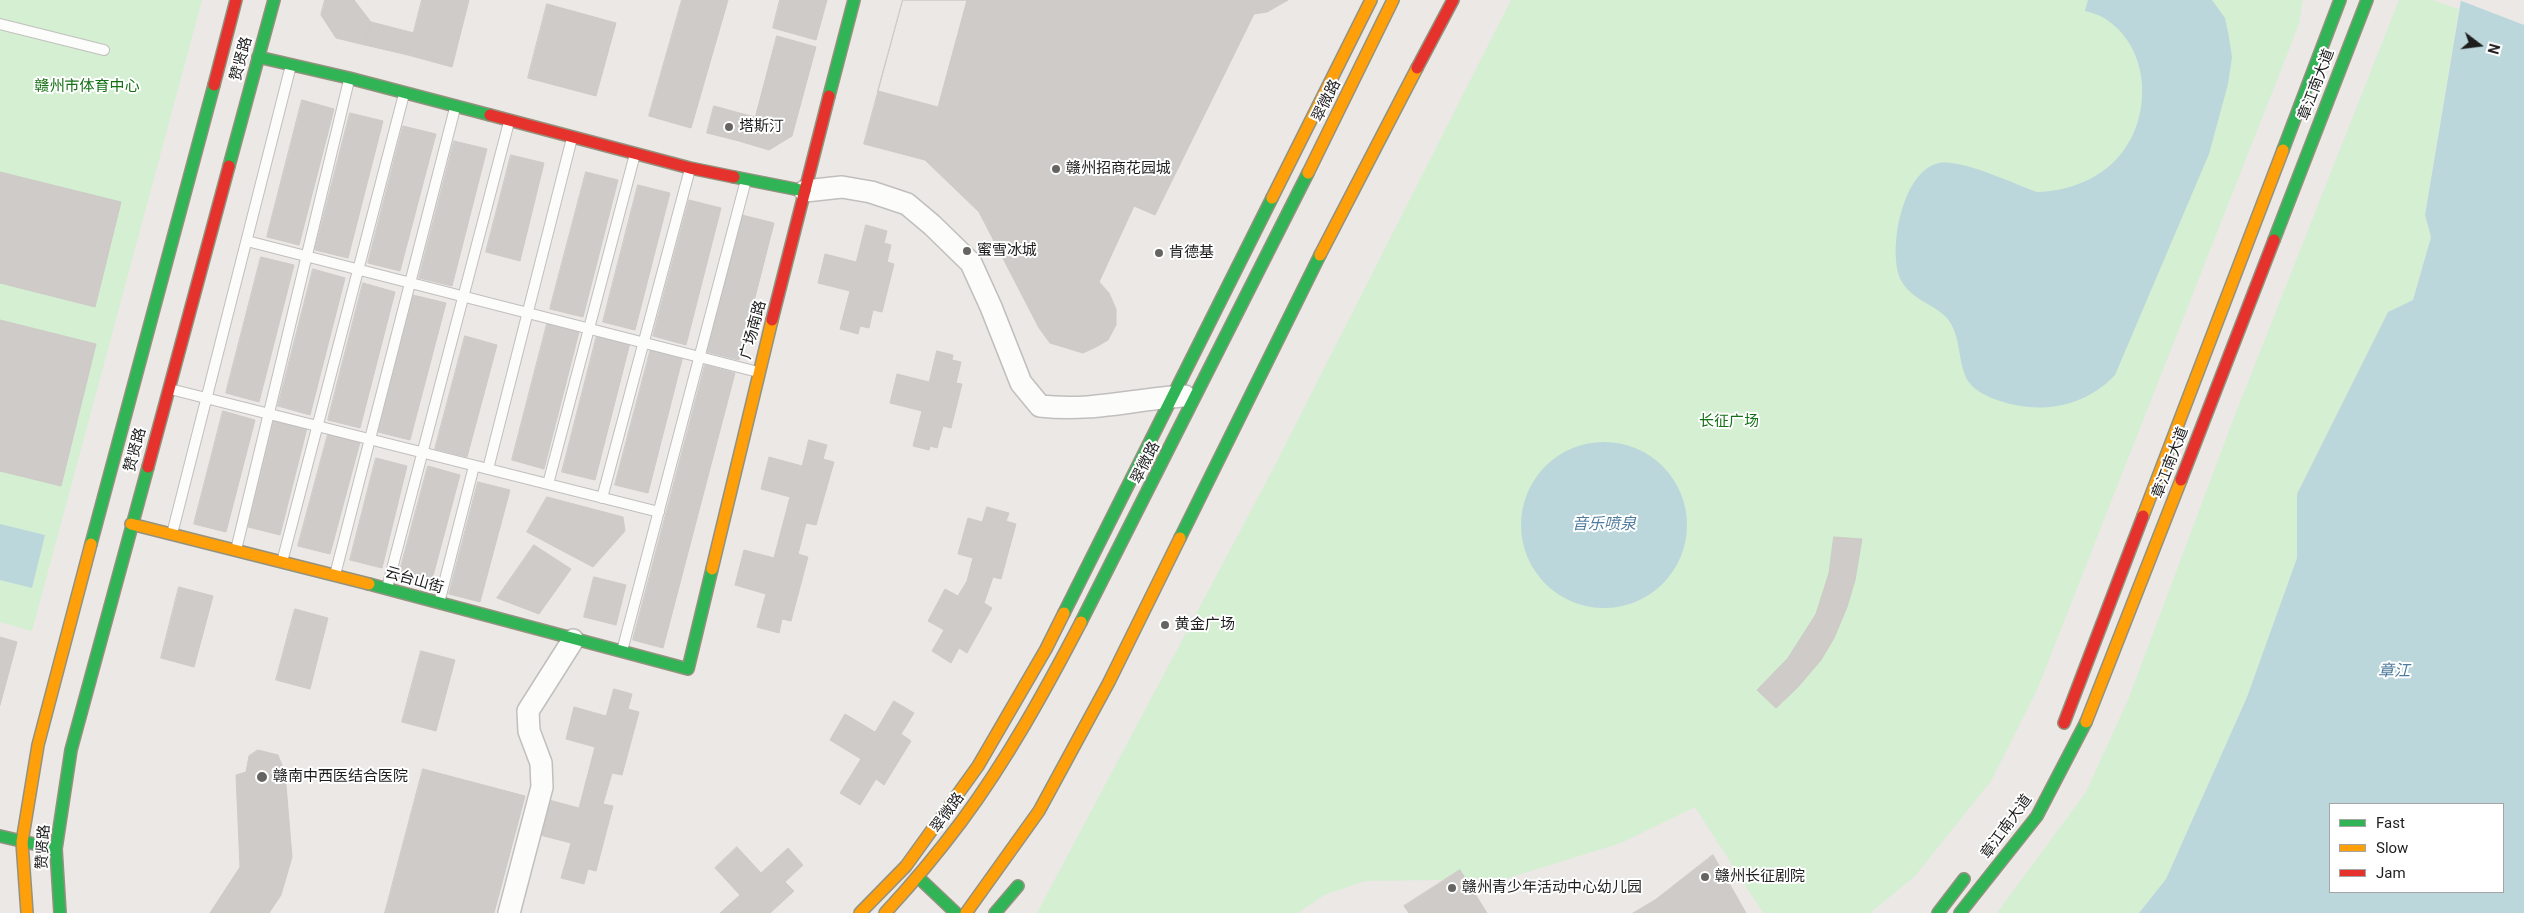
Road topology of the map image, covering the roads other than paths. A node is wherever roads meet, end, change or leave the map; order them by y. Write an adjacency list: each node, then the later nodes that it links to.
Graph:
1 (236, 0): 57 (main road, 赞贤路)
2 (274, 0): 11 (main road, 赞贤路)
3 (854, 0): 21 (main road, 广场南路)
4 (1371, 0): 34 (main road)
5 (1393, 0): 33 (main road, 翠微路)
6 (1453, 0): 68 (main road)
7 (2340, 0): 55 (main road, 章江南大道)
8 (2367, 0): 71 (main road, 章江南大道)
9 (0, 24): 10 (lane)
10 (104, 50)
11 (258, 57): 12 (main road); 32 (main road, 赞贤路)
12 (291, 64): 13 (main road); 22 (lane)
13 (349, 78): 14 (main road); 23 (lane)
14 (404, 93): 15 (main road); 24 (lane)
15 (456, 107): 16 (main road); 25 (lane)
16 (510, 121): 17 (main road); 26 (lane)
17 (572, 137): 18 (main road); 27 (lane)
18 (635, 153): 19 (main road); 28 (lane)
19 (690, 168): 20 (main road); 29 (lane)
20 (746, 180): 21 (main road); 30 (lane)
21 (805, 192): 31 (main road, 广场南路); 34 (street)
22 (247, 241): 23 (lane); 35 (lane)
23 (306, 257): 24 (lane); 36 (lane)
24 (358, 270): 25 (lane); 37 (lane)
25 (410, 283): 26 (lane); 38 (lane)
26 (464, 297): 27 (lane); 39 (lane)
27 (528, 313): 28 (lane); 41 (lane)
28 (589, 328): 29 (lane); 42 (lane)
29 (644, 343): 30 (lane); 43 (lane)
30 (700, 357): 31 (lane); 44 (lane)
31 (759, 372): 54 (main road, 广场南路)
32 (168, 389): 35 (lane); 45 (main road, 赞贤路)
33 (1198, 395): 34 (street); 60 (main road, 翠微路)
34 (1171, 397): 65 (main road)
35 (206, 398): 36 (lane); 46 (lane)
36 (268, 414): 37 (lane); 47 (lane)
37 (317, 426): 38 (lane); 48 (lane)
38 (370, 440): 39 (lane); 49 (lane)
39 (423, 453): 40 (lane); 50 (lane)
40 (474, 466): 41 (lane); 51 (lane)
41 (488, 469): 42 (lane)
42 (548, 484): 43 (lane)
43 (602, 498): 44 (lane)
44 (659, 512): 53 (lane)
45 (131, 524): 46 (main road, 云台山街); 58 (main road, 赞贤路)
46 (172, 534): 47 (main road, 云台山街)
47 (236, 551): 48 (main road, 云台山街)
48 (281, 562): 49 (main road, 云台山街)
49 (334, 576): 50 (main road, 云台山街)
50 (388, 588): 51 (main road, 云台山街)
51 (439, 603): 52 (main road, 云台山街)
52 (573, 640): 53 (main road, 云台山街); 64 (street)
53 (622, 652): 54 (main road, 云台山街)
54 (688, 669)
55 (2060, 730)
56 (0, 836): 57 (main road)
57 (22, 842): 58 (main road); 62 (main road, 赞贤路)
58 (56, 849): 63 (main road, 赞贤路)
59 (1973, 867): 70 (main road, 章江南大道)
60 (920, 878): 66 (main road, 翠微路); 67 (main road)
61 (1018, 886): 69 (main road)
62 (27, 913)
63 (60, 913)
64 (509, 913)
65 (860, 913)
66 (885, 913)
67 (956, 913)
68 (966, 913)
69 (995, 913)
70 (1938, 913)
71 (1960, 913)

